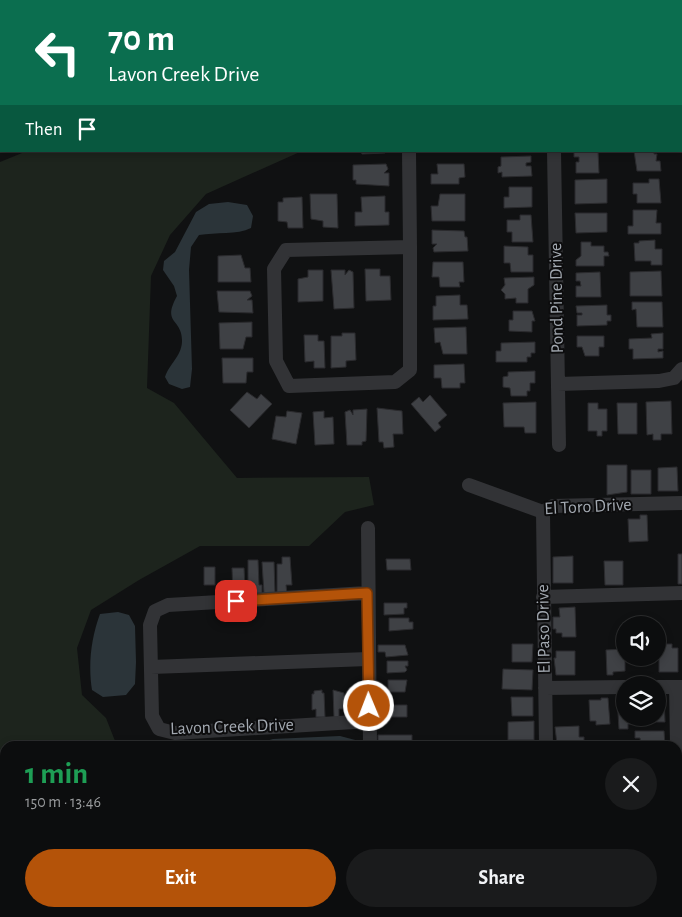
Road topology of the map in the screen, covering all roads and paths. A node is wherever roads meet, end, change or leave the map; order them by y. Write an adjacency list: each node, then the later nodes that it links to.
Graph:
1 (409, 152): 3 (street)
2 (554, 152): 5 (street, Pond Pine Drive)
3 (410, 247): 3 (street)
4 (682, 369): 5 (street)
5 (558, 384): 6 (street, Pond Pine Drive)
6 (559, 445)
7 (469, 485): 9 (street, El Toro Drive)
8 (682, 503): 9 (street, El Toro Drive)
9 (543, 512): 13 (street, El Paso Drive)
10 (368, 528): 11 (street)
11 (367, 593): 14 (street); 15 (street, Lavon Creek Drive)
12 (682, 593): 13 (street)
13 (543, 596): 19 (street, El Paso Drive)
14 (368, 659): 15 (street); 20 (street)
15 (151, 667): 20 (street, Lavon Creek Drive)
16 (616, 687): 19 (street)
17 (666, 687): 18 (street)
18 (679, 687): 23 (street)
19 (544, 688): 22 (street, El Paso Drive)
20 (370, 722): 21 (street)
21 (370, 741)
22 (546, 741)
23 (677, 741)

